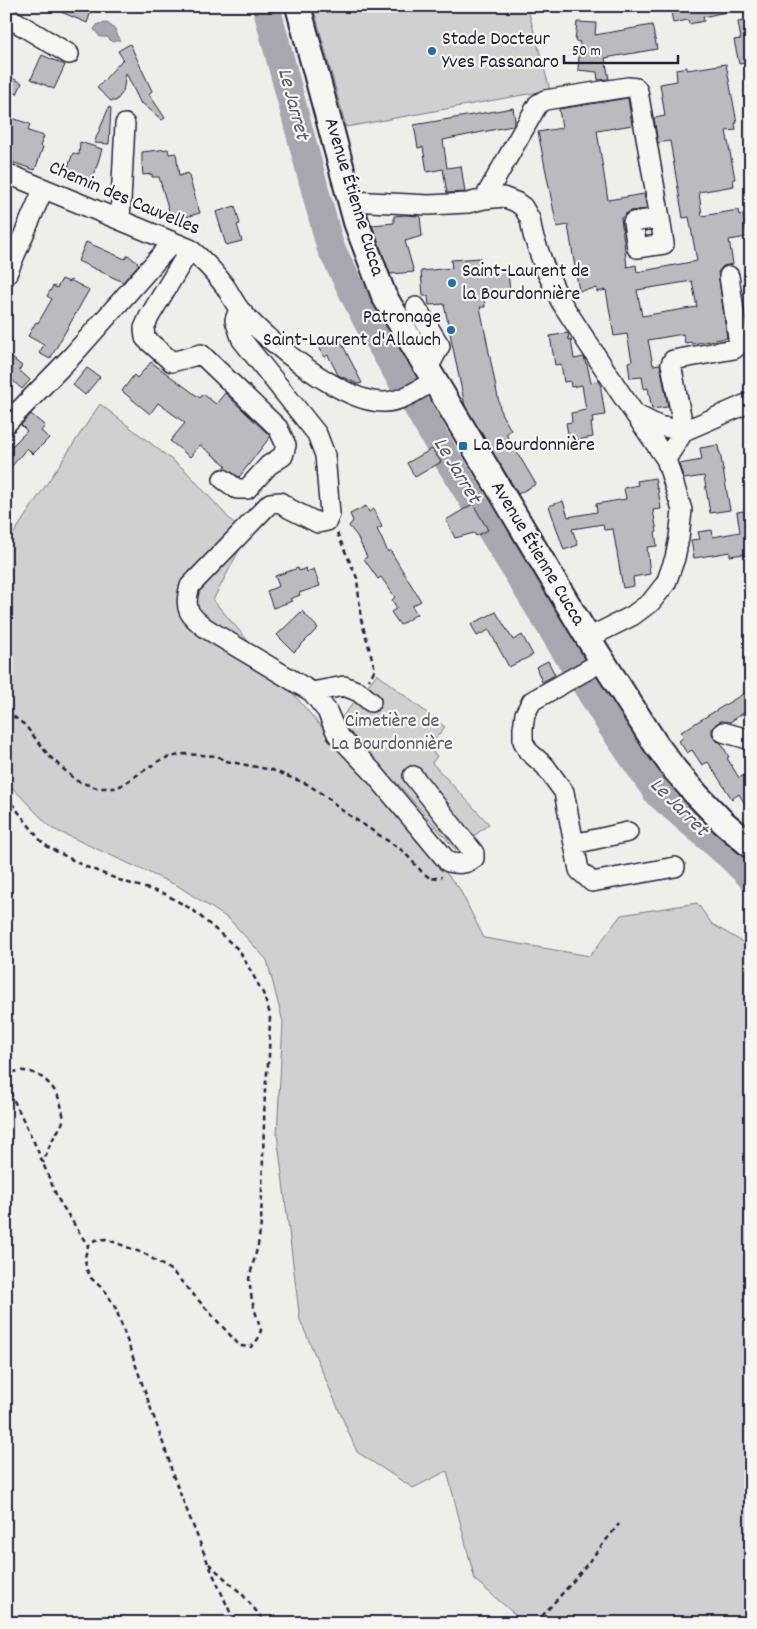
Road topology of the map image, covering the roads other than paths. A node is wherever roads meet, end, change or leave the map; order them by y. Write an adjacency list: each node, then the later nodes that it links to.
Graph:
1 (298, 6): 8 (main road, Avenue Étienne Cucca)
2 (6, 16): 3 (street)
3 (69, 54)
4 (125, 124): 10 (street)
5 (6, 173): 6 (street, Chemin des Cauvelles)
6 (44, 190): 10 (street, Chemin des Cauvelles); 13 (street)
7 (484, 199): 8 (street); 9 (street); 19 (street)
8 (351, 202): 17 (main road, Avenue Étienne Cucca)
9 (660, 218)
10 (120, 220): 11 (street, Chemin des Cauvelles)
11 (173, 242): 12 (street, Chemin des Cauvelles); 20 (street)
12 (190, 249): 16 (street, Chemin des Cauvelles); 23 (street)
13 (6, 276)
14 (729, 276): 21 (street)
15 (416, 307): 17 (street)
16 (239, 309): 17 (street, Chemin des Cauvelles); 26 (street)
17 (427, 380): 24 (main road, Avenue Étienne Cucca)
18 (751, 402): 21 (street)
19 (636, 414): 21 (street); 22 (street)
20 (6, 424)
21 (684, 431): 22 (street)
22 (666, 458): 24 (street)
23 (223, 479)
24 (588, 638): 25 (main road, Avenue Étienne Cucca)
25 (596, 666): 32 (street); 33 (main road, Avenue Étienne Cucca)
26 (312, 692): 27 (street); 30 (street)
27 (371, 702)
28 (723, 732): 29 (street)
29 (751, 740)
30 (413, 776)
31 (628, 832): 32 (street)
32 (574, 844): 34 (street)
33 (751, 846)
34 (675, 867)

